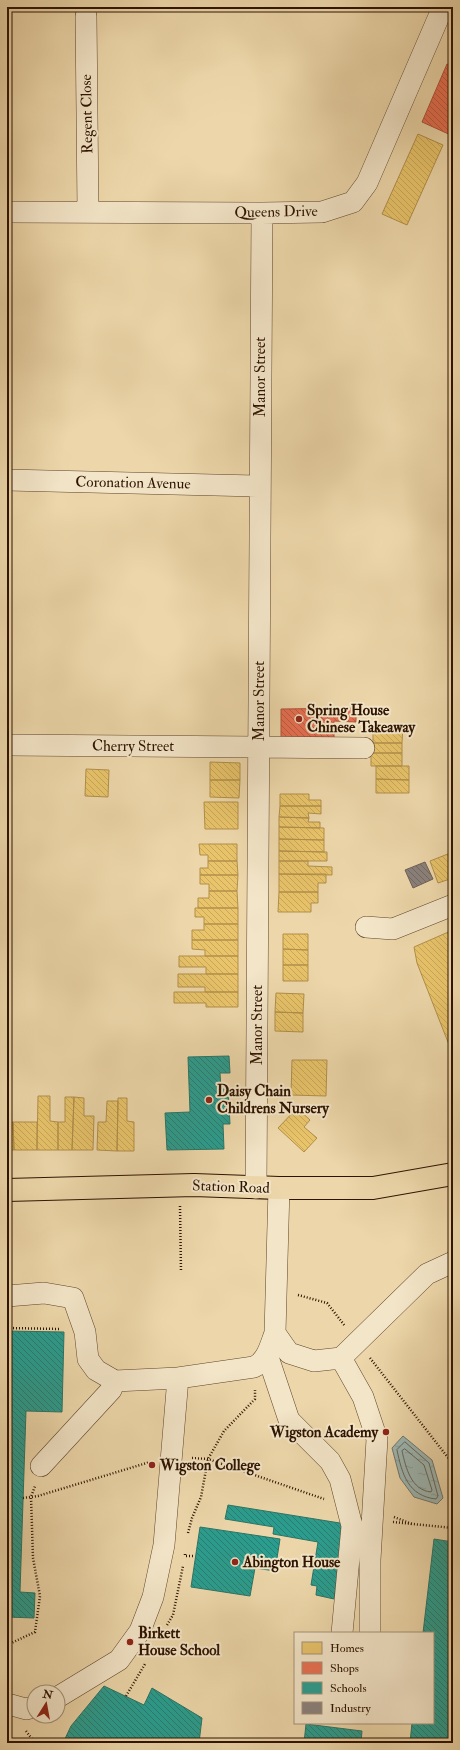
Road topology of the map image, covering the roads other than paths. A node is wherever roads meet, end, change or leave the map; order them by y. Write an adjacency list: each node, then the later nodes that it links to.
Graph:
1 (443, 7): 5 (street, Queens Drive)
2 (86, 16): 3 (street, Regent Close)
3 (88, 211): 4 (street, Queens Drive); 5 (street, Queens Drive)
4 (7, 212)
5 (262, 213): 7 (street, Manor Street)
6 (7, 480): 7 (street, Coronation Avenue)
7 (259, 486): 9 (street, Manor Street)
8 (7, 745): 9 (street, Cherry Street)
9 (260, 746): 10 (street, Cherry Street); 14 (street, Manor Street)
10 (364, 748)
11 (453, 904): 12 (street)
12 (366, 927)
13 (453, 1174): 15 (main road, Station Road)
14 (256, 1188): 15 (main road, Station Road); 16 (main road, Station Road)
15 (279, 1188): 19 (street)
16 (7, 1190)
17 (453, 1262): 21 (street)
18 (7, 1296): 23 (street)
19 (275, 1334): 20 (street); 21 (street)
20 (267, 1354): 22 (street); 25 (street)
21 (341, 1358): 26 (street)
22 (178, 1378): 23 (street); 27 (street)
23 (115, 1381): 24 (street)
24 (40, 1466)
25 (342, 1632)
26 (370, 1632)
27 (66, 1692)
28 (8, 1704): 29 (street)
29 (26, 1709)

